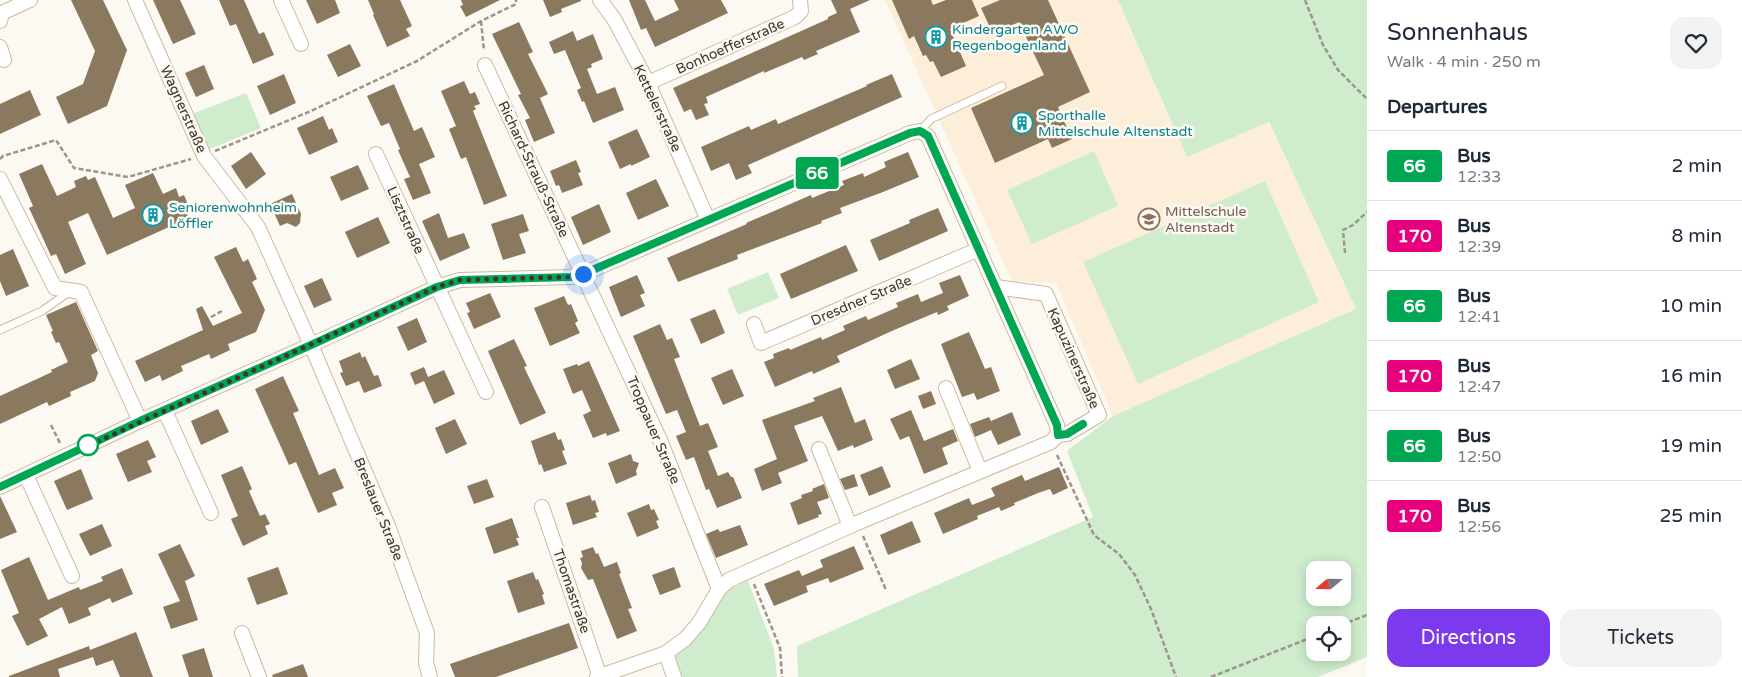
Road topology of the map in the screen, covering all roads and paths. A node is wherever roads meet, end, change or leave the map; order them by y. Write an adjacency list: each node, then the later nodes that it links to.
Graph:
1 (30, 0): 9 (street)
2 (135, 0): 17 (street, Wagnerstraße)
3 (281, 0): 10 (street)
4 (516, 0): 8 (path)
5 (600, 0): 12 (street, Kettelerstraße)
6 (800, 0): 12 (street, Bonhoefferstraße)
7 (1305, 0): 14 (path)
8 (481, 20): 11 (path); 17 (path)
9 (0, 21)
10 (301, 44)
11 (485, 65): 24 (street, Richard-Strauß-Straße)
12 (648, 83): 21 (street, Kettelerstraße)
13 (1002, 86): 15 (lane)
14 (1367, 99)
15 (920, 131): 21 (street); 22 (street)
16 (376, 154): 25 (street, Lisztstraße)
17 (204, 156): 18 (path); 32 (street, Wagnerstraße)
18 (0, 159)
19 (0, 179): 27 (street)
20 (1367, 212): 23 (path)
21 (708, 220): 24 (street)
22 (979, 249): 26 (street); 30 (street, Dresdner Straße)
23 (1345, 253)
24 (583, 274): 25 (street); 49 (street, Troppauer Straße)
25 (437, 287): 32 (street); 34 (street, Lisztstraße)
26 (996, 287): 38 (street); 38 (street, Kapuzinerstraße)
27 (71, 291): 31 (lane); 36 (street)
28 (222, 311): 29 (path)
29 (210, 316)
30 (754, 324)
31 (0, 330)
32 (311, 345): 35 (street); 57 (street, Breslauer Straße)
33 (946, 388): 41 (street)
34 (486, 392)
35 (165, 411): 36 (street); 45 (street)
36 (140, 421): 40 (street)
37 (51, 425): 40 (path)
38 (1055, 439): 41 (street); 61 (path)
39 (819, 450): 46 (street)
40 (67, 456): 42 (street)
41 (980, 471): 46 (street)
42 (26, 475): 43 (street); 48 (street)
43 (0, 487)
44 (542, 507): 58 (street, Thomastraße)
45 (211, 513)
46 (854, 525): 47 (street); 50 (path)
47 (748, 571): 49 (street); 60 (path)
48 (72, 576)
49 (719, 589): 55 (street)
50 (886, 590)
51 (1367, 614): 52 (path)
52 (1351, 621)
53 (242, 633): 56 (street)
54 (1306, 640): 62 (path)
55 (666, 653): 58 (street); 59 (street)
56 (260, 677)
57 (430, 677)
58 (600, 677)
59 (674, 677)
60 (782, 677)
61 (1176, 677)
62 (1211, 677)

